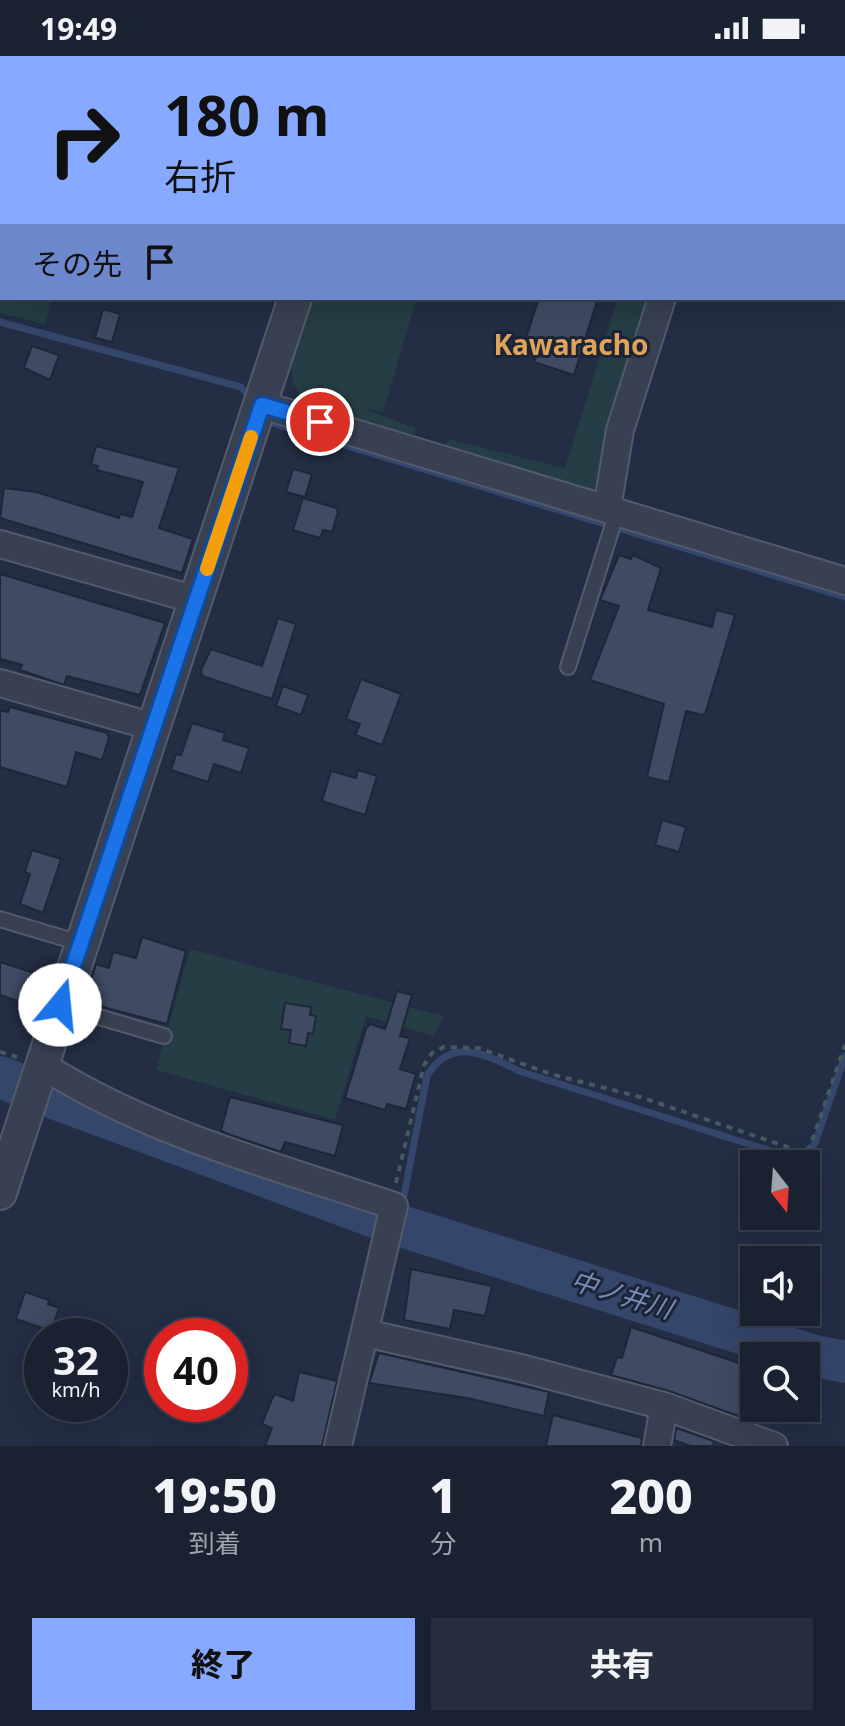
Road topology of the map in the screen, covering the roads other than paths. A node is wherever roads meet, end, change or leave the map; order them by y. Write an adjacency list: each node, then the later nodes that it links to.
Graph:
1 (294, 300): 3 (street)
2 (661, 300): 4 (street)
3 (262, 405): 4 (street); 7 (street)
4 (612, 510): 6 (street); 8 (lane)
5 (0, 544): 7 (street)
6 (845, 581)
7 (196, 600): 10 (street)
8 (568, 667)
9 (0, 683): 10 (street)
10 (154, 727): 12 (street)
11 (0, 919): 12 (lane)
12 (80, 943): 13 (street)
13 (60, 1005): 14 (lane); 15 (street)
14 (164, 1036)
15 (42, 1065): 16 (street); 17 (street)
16 (0, 1193)
17 (365, 1333): 18 (street); 19 (street)
18 (664, 1406): 20 (street); 21 (street)
19 (338, 1446)
20 (657, 1446)
21 (774, 1446)

